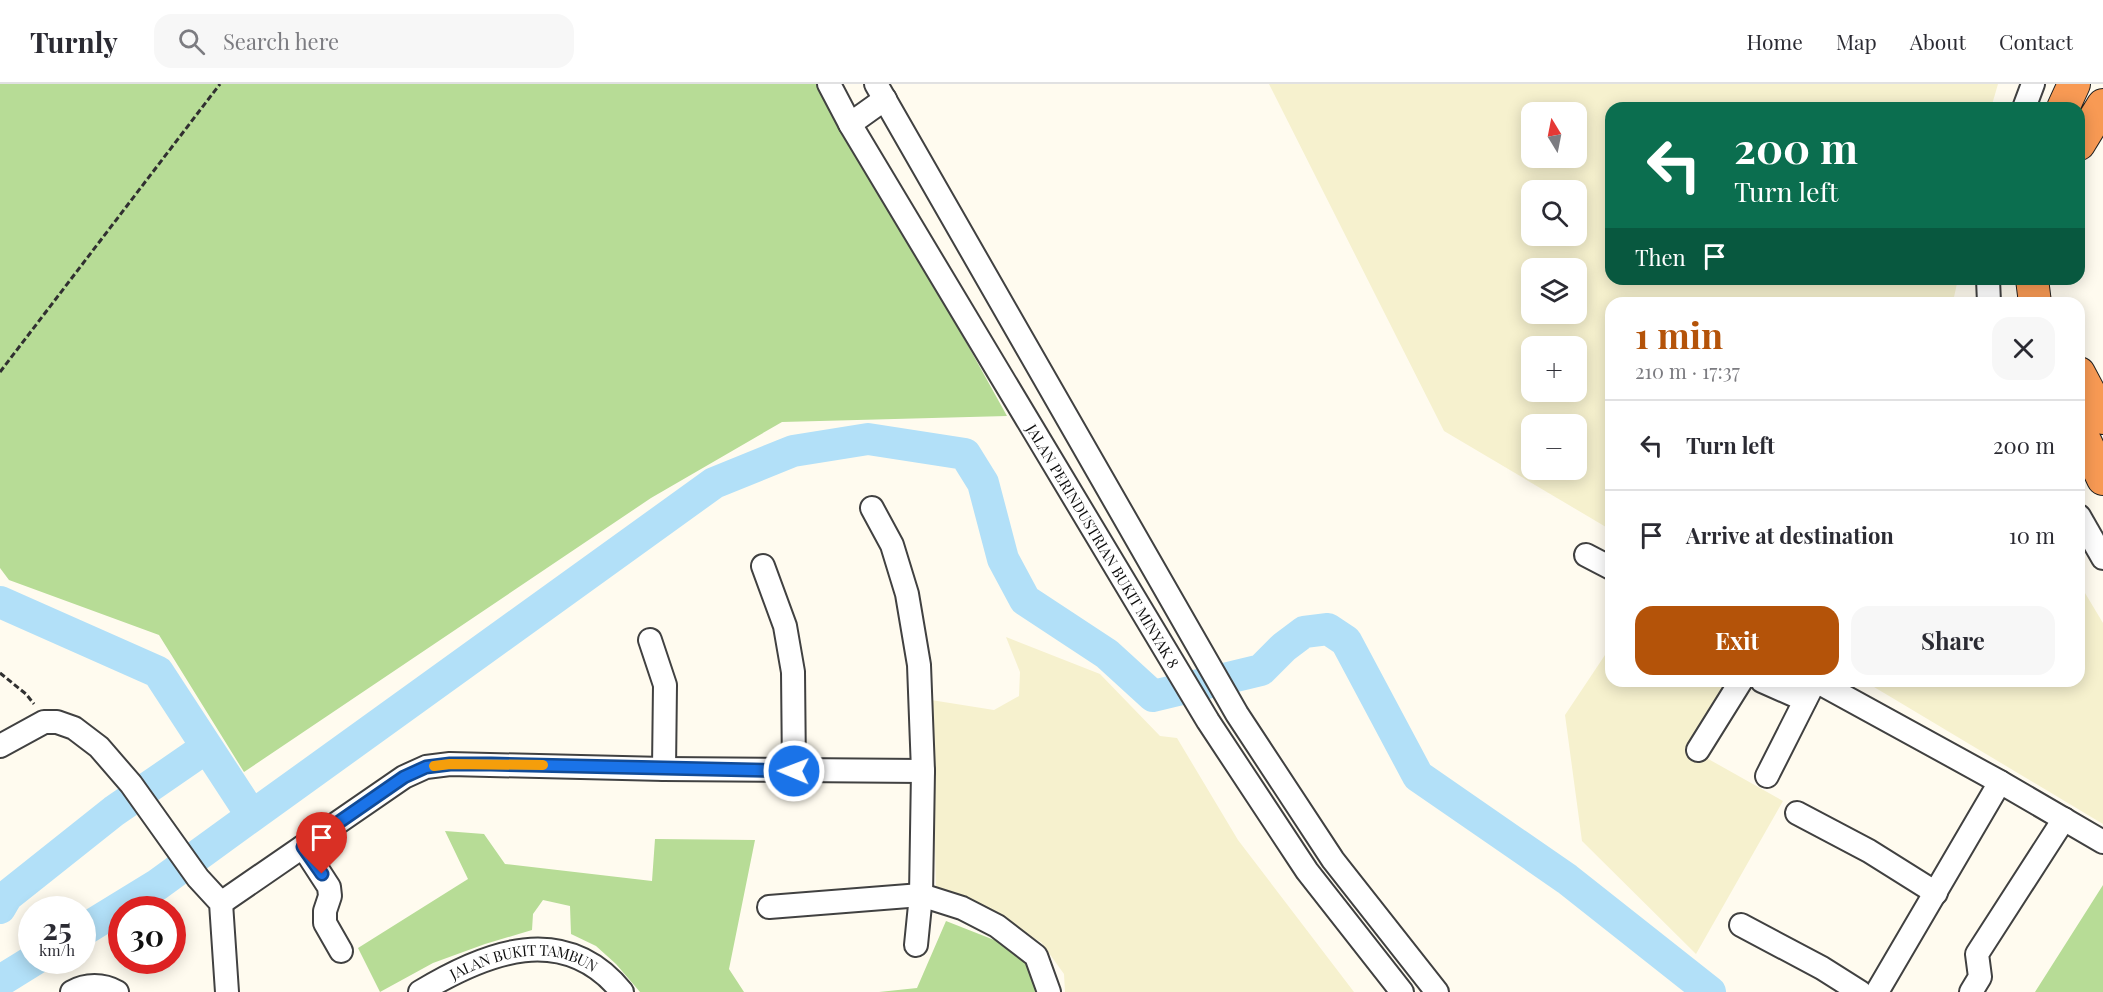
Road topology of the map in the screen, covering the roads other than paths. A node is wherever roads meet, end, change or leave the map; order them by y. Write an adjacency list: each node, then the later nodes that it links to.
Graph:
1 (829, 84): 8 (street, JALAN PERINDUSTRIAN BUKIT MINYAK 8)
2 (2033, 84): 5 (street)
3 (2074, 84): 6 (highway)
4 (880, 92): 8 (street); 48 (street, JALAN PERINDUSTRIAN BUKIT MINYAK 8)
5 (2026, 102)
6 (2066, 102)
7 (2103, 105): 9 (highway)
8 (850, 124): 47 (street, JALAN PERINDUSTRIAN BUKIT MINYAK 8)
9 (2085, 134)
10 (2085, 384): 11 (highway)
11 (2103, 418)
12 (2085, 440): 13 (highway)
13 (2103, 478)
14 (872, 508): 27 (street)
15 (2085, 526): 17 (street)
16 (1587, 555): 18 (street)
17 (2103, 558)
18 (1605, 565)
19 (763, 566): 26 (street)
20 (650, 640): 25 (street)
21 (1737, 687): 24 (street)
22 (1812, 687): 28 (street); 29 (street)
23 (0, 746): 36 (street)
24 (1698, 750)
25 (664, 770): 26 (street); 33 (street)
26 (794, 771): 27 (street)
27 (922, 771): 35 (street)
28 (1767, 776)
29 (2000, 782): 31 (street); 34 (street)
30 (1797, 813): 34 (street)
31 (2064, 819): 32 (street); 51 (street)
32 (2103, 842)
33 (303, 847): 36 (street); 40 (street)
34 (1936, 893): 50 (street)
35 (921, 895): 37 (street); 39 (street); 46 (street)
36 (221, 903): 43 (street)
37 (769, 907)
38 (1741, 925): 49 (street)
39 (916, 945)
40 (341, 951)
41 (72, 992): 42 (street)
42 (117, 992)
43 (227, 992)
44 (420, 992): 45 (street, JALAN BUKIT TAMBUN)
45 (622, 992)
46 (1049, 992)
47 (1402, 992)
48 (1437, 992)
49 (1860, 992)
50 (1877, 992)
51 (1971, 992)

